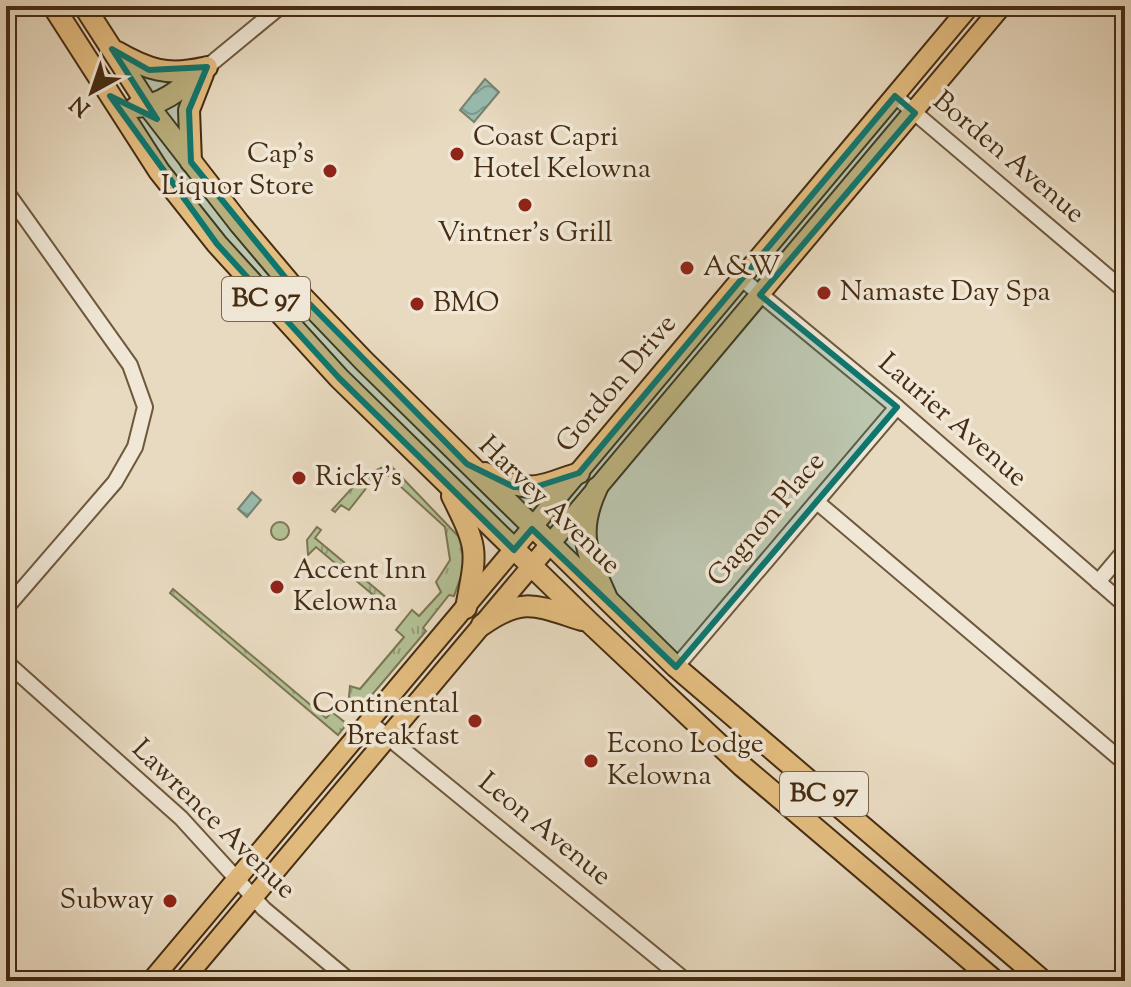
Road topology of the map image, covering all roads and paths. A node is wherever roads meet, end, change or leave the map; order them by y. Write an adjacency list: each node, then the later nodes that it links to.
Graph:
1 (53, 6): 8 (highway, Harvey Avenue / BC 97)
2 (84, 6): 6 (highway, Harvey Avenue / BC 97)
3 (281, 6): 7 (street)
4 (970, 6): 9 (main road, Gordon Drive)
5 (1002, 6): 11 (main road, Gordon Drive)
6 (112, 49): 7 (highway); 10 (highway, Harvey Avenue / BC 97)
7 (207, 67): 10 (highway); 12 (highway)
8 (110, 96): 10 (highway); 20 (highway, Harvey Avenue / BC 97)
9 (895, 96): 11 (street, Borden Avenue); 14 (main road, Gordon Drive)
10 (149, 107): 12 (highway, Harvey Avenue / BC 97)
11 (915, 113): 15 (street, Borden Avenue); 16 (main road, Gordon Drive)
12 (191, 162): 18 (highway, Harvey Avenue / BC 97)
13 (6, 191): 31 (street)
14 (742, 279): 16 (street, Laurier Avenue); 19 (main road, Gordon Drive)
15 (1125, 291)
16 (760, 295): 17 (street, Laurier Avenue); 21 (main road, Gordon Drive)
17 (897, 407): 22 (street, Gagnon Place); 28 (street, Laurier Avenue)
18 (467, 464): 19 (highway); 23 (highway, Harvey Avenue / BC 97)
19 (579, 473): 23 (main road, Gordon Drive)
20 (445, 482): 25 (highway, Harvey Avenue / BC 97); 32 (highway)
21 (597, 488): 24 (main road, Gordon Drive); 29 (highway)
22 (817, 502): 36 (street, Gagnon Place); 39 (street)
23 (532, 529): 24 (highway, Harvey Avenue / BC 97); 25 (main road, Gordon Drive)
24 (549, 546): 27 (main road, Gordon Drive); 29 (highway, Harvey Avenue / BC 97)
25 (514, 550): 27 (highway, Harvey Avenue / BC 97); 32 (main road, Gordon Drive)
26 (1125, 550): 28 (street)
27 (531, 566): 33 (highway, Harvey Avenue / BC 97); 34 (main road, Gordon Drive)
28 (1098, 582): 30 (street, Laurier Avenue)
29 (609, 603): 36 (highway, Harvey Avenue / BC 97)
30 (1125, 605)
31 (6, 608)
32 (466, 608): 37 (main road, Gordon Drive)
33 (589, 622): 34 (highway); 46 (highway, Harvey Avenue / BC 97)
34 (482, 625): 38 (main road, Gordon Drive)
35 (6, 662): 40 (street, Lawrence Avenue)
36 (676, 667): 47 (highway, Harvey Avenue / BC 97)
37 (368, 721): 38 (street, Leon Avenue); 40 (main road, Gordon Drive)
38 (388, 737): 41 (main road, Gordon Drive); 45 (street, Leon Avenue)
39 (1125, 763)
40 (237, 880): 41 (street, Lawrence Avenue); 42 (main road, Gordon Drive)
41 (253, 898): 43 (main road, Gordon Drive); 44 (street, Lawrence Avenue)
42 (151, 981)
43 (183, 981)
44 (350, 981)
45 (686, 981)
46 (995, 981)
47 (1043, 981)

